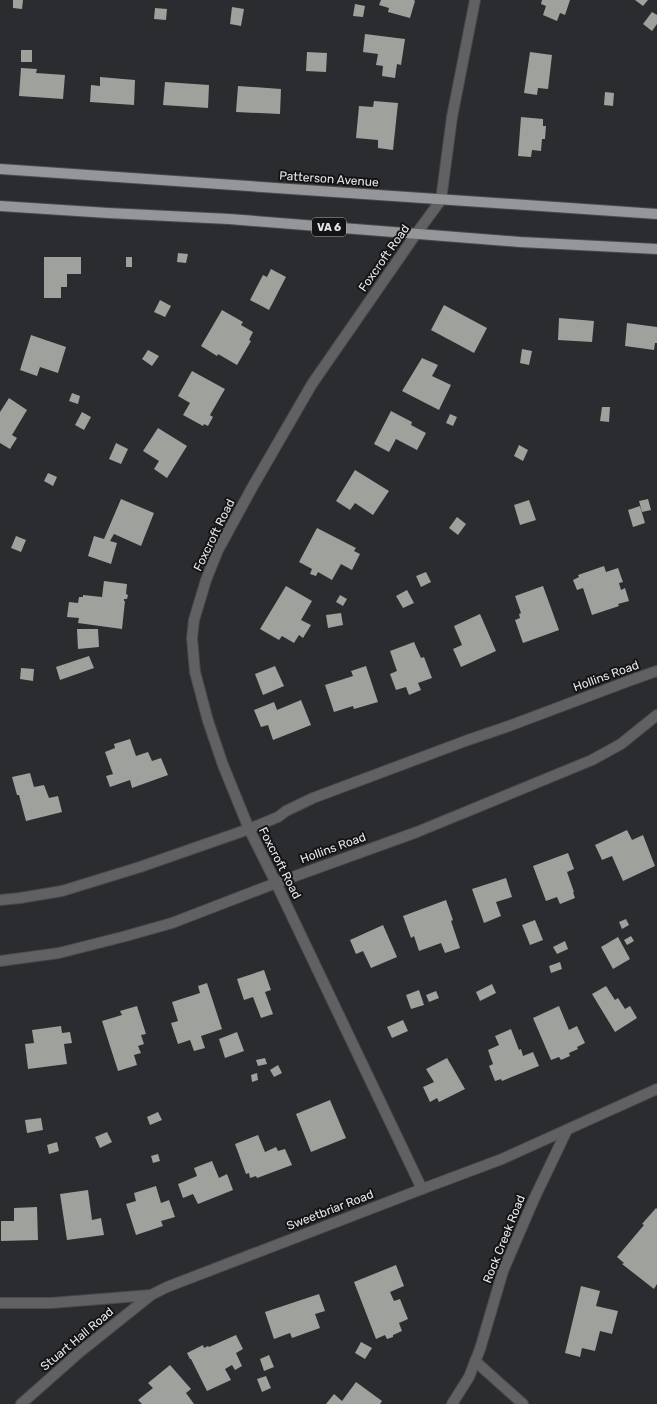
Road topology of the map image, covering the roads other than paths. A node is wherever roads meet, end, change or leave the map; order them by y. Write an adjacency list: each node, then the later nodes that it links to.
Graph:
1 (475, 0): 3 (street)
2 (0, 169): 3 (main road, Patterson Avenue)
3 (442, 200): 5 (main road, Patterson Avenue); 6 (street, Foxcroft Road)
4 (0, 206): 6 (main road, VA 6)
5 (657, 214)
6 (416, 234): 7 (main road, VA 6); 10 (street, Foxcroft Road)
7 (657, 249)
8 (657, 671): 10 (street, Hollins Road)
9 (657, 716): 11 (street, Hollins Road)
10 (249, 829): 11 (street, Foxcroft Road); 12 (street, Hollins Road)
11 (276, 883): 13 (street, Hollins Road); 16 (street, Foxcroft Road)
12 (0, 900)
13 (0, 961)
14 (657, 1089): 15 (street, Sweetbriar Road)
15 (567, 1130): 16 (street, Sweetbriar Road); 19 (street, Rock Creek Road)
16 (422, 1189): 17 (street, Sweetbriar Road)
17 (151, 1295): 18 (street, Sweetbriar Road); 20 (street, Stuart Hall Road)
18 (0, 1303)
19 (475, 1361): 21 (street, Rock Creek Road); 22 (street)
20 (21, 1404)
21 (452, 1404)
22 (523, 1404)

